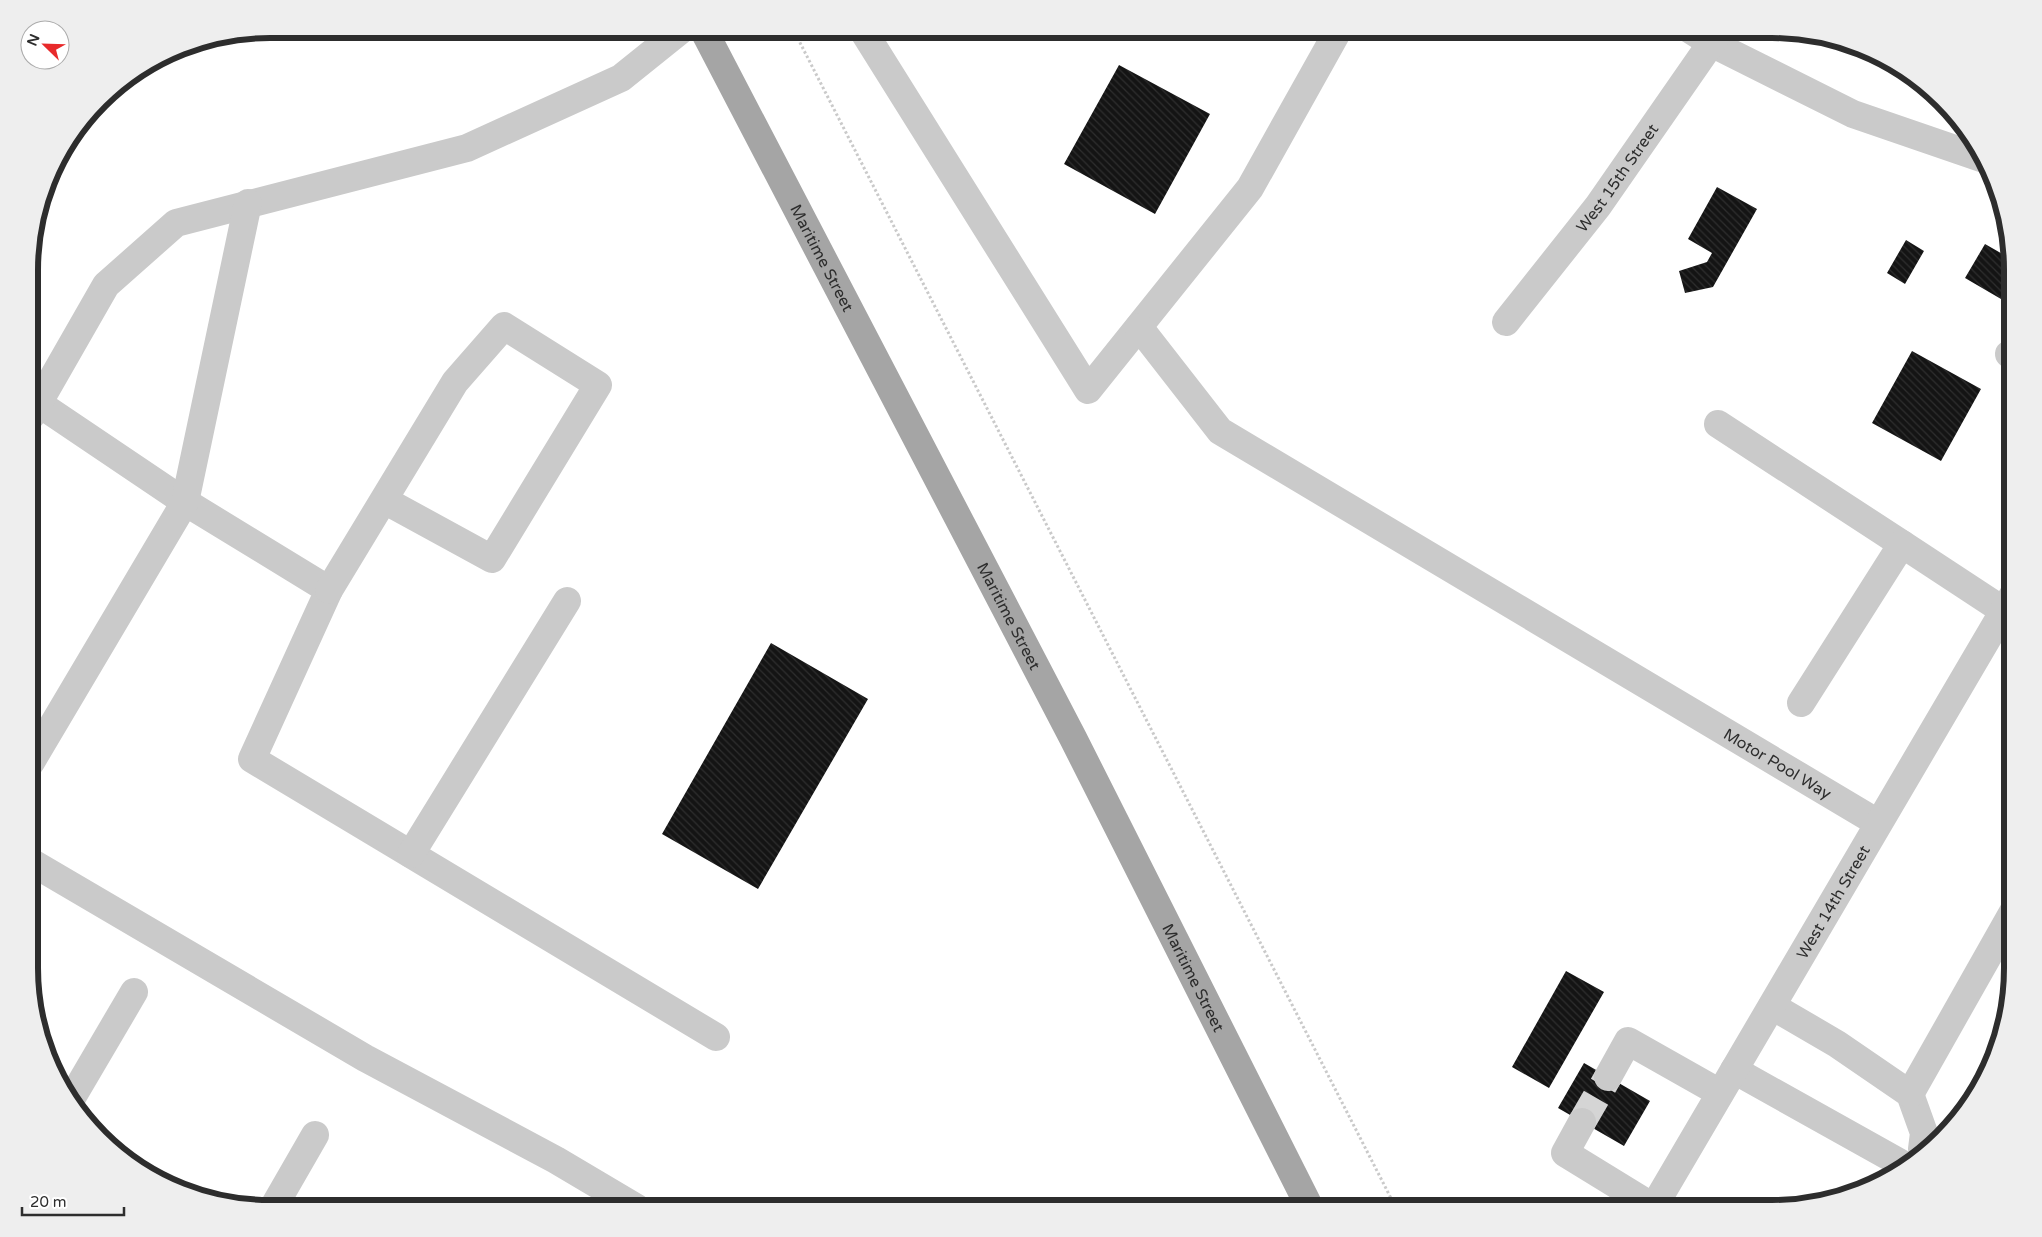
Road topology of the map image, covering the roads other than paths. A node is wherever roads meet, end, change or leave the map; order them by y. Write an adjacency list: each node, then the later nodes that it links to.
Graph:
1 (671, 38): 8 (street)
2 (708, 38): 41 (main road, Maritime Street)
3 (868, 38): 10 (street)
4 (1334, 38): 10 (street)
5 (1715, 38): 9 (street, West 15th Street)
6 (1720, 38): 7 (street)
7 (1974, 156)
8 (248, 203): 11 (street); 15 (street)
9 (1506, 322)
10 (1139, 327): 23 (street, Motor Pool Way)
11 (38, 400)
12 (38, 411): 15 (street)
13 (1718, 424): 16 (street)
14 (384, 500): 14 (street); 17 (street)
15 (185, 502): 17 (street); 22 (street)
16 (1902, 544): 19 (street); 21 (street)
17 (328, 590): 24 (street)
18 (567, 600): 24 (street)
19 (2004, 601)
20 (2004, 610): 23 (street, West 14th Street)
21 (1801, 703)
22 (38, 750)
23 (1878, 823): 28 (street, West 14th Street)
24 (411, 854): 29 (street)
25 (38, 866): 40 (street)
26 (2004, 928): 34 (street)
27 (134, 992): 32 (street)
28 (1772, 1006): 30 (street, West 14th Street); 34 (street)
29 (716, 1037)
30 (1734, 1070): 33 (street, West 14th Street); 38 (street)
31 (1608, 1076): 33 (street)
32 (75, 1093)
33 (1720, 1094): 43 (street, West 14th Street)
34 (1910, 1094): 37 (street)
35 (1582, 1122): 42 (street)
36 (315, 1135): 39 (street)
37 (1923, 1144)
38 (1898, 1162)
39 (278, 1200)
40 (624, 1200)
41 (1306, 1200)
42 (1640, 1200)
43 (1658, 1200)

